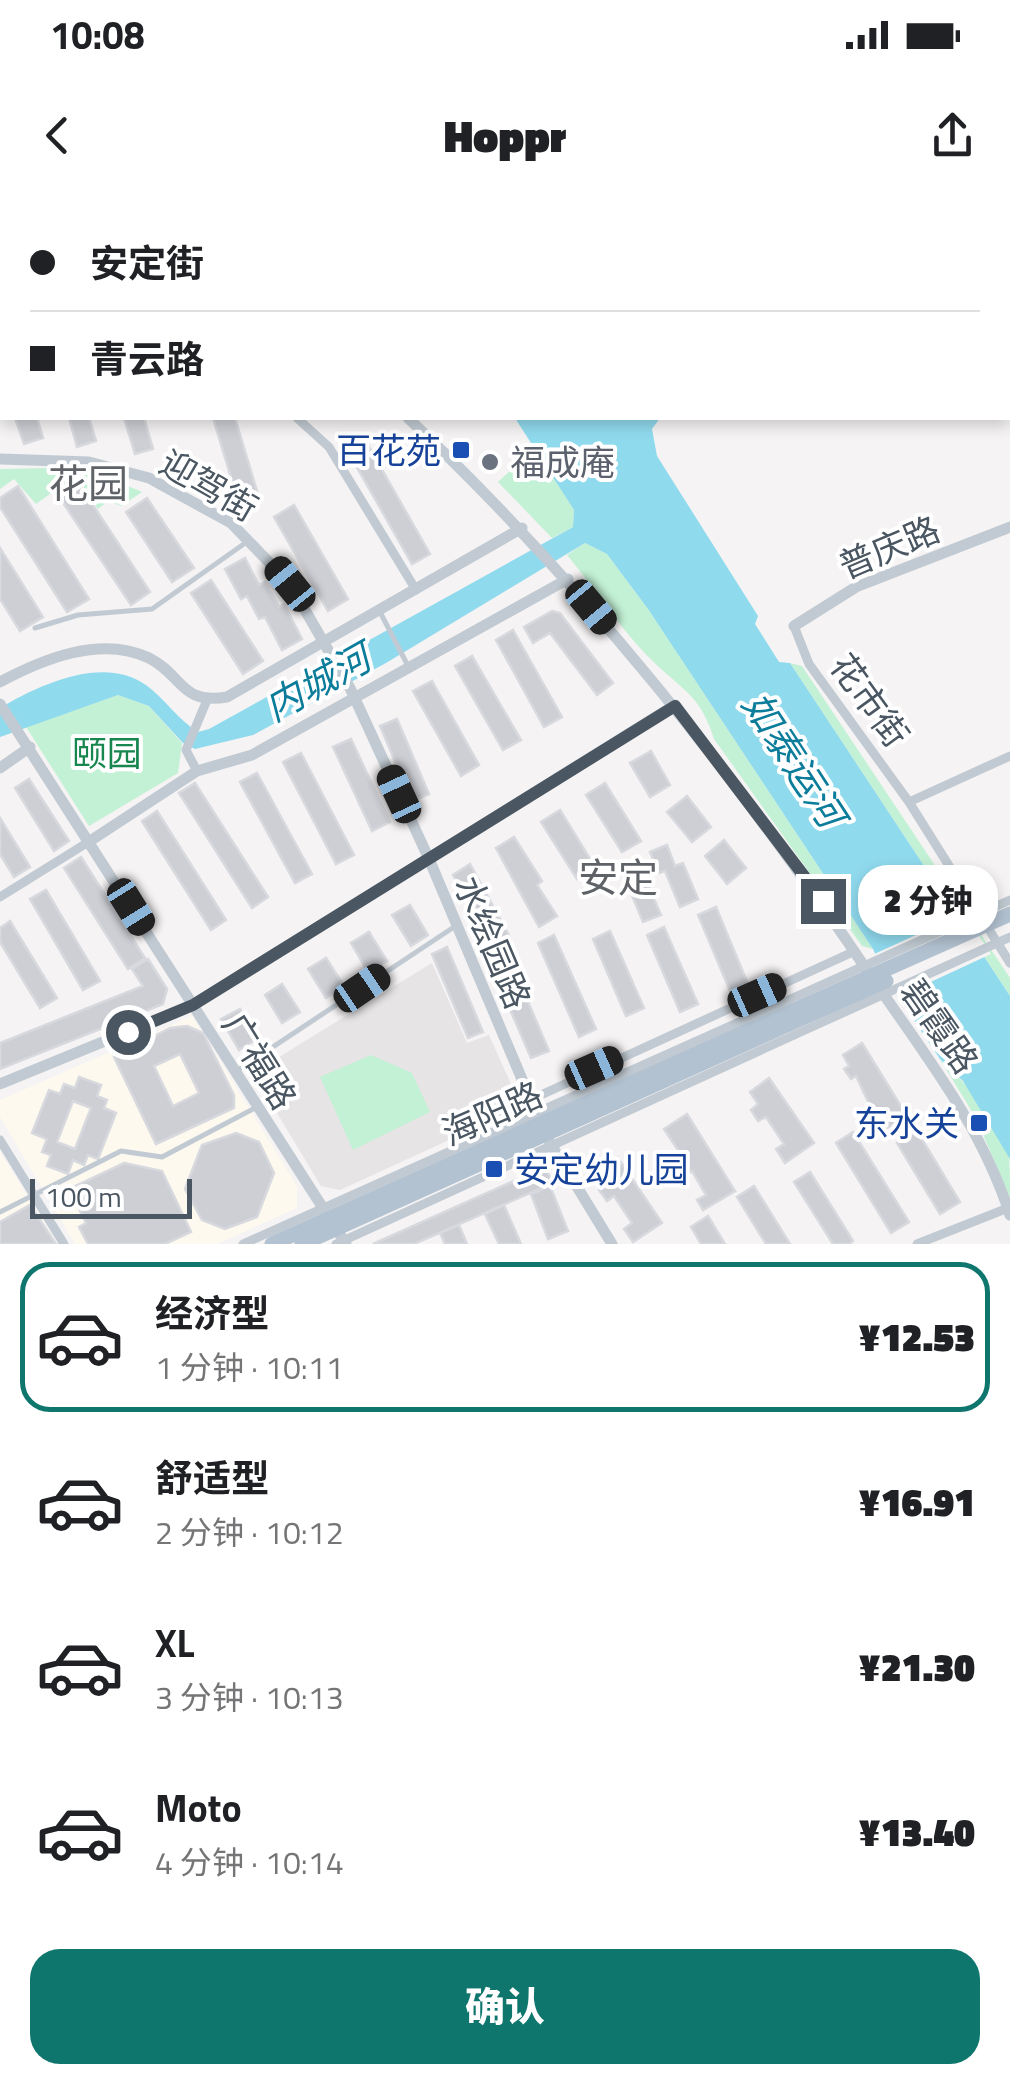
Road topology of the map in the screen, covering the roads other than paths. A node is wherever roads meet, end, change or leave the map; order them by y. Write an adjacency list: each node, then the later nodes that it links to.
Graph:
1 (299, 420): 8 (street)
2 (410, 420): 5 (street, 碧霞路)
3 (0, 459): 6 (street, 迎驾街)
4 (1010, 527): 10 (street, 普庆路)
5 (522, 528): 7 (street, 碧霞路); 8 (street)
6 (251, 539): 11 (lane); 12 (street, 迎驾街)
7 (568, 579): 14 (street); 19 (street, 碧霞路)
8 (416, 590): 9 (street)
9 (379, 612): 12 (street); 14 (lane)
10 (794, 626): 24 (street, 花市街)
11 (35, 628)
12 (326, 642): 13 (street, 迎驾街); 17 (street)
13 (333, 655): 16 (street, 水绘园路)
14 (409, 667): 16 (street)
15 (0, 682): 17 (street)
16 (352, 693): 23 (street); 26 (street, 水绘园路)
17 (207, 700): 23 (street)
18 (0, 704): 20 (street, 广福路)
19 (675, 706): 26 (street); 33 (street, 碧霞路)
20 (30, 747): 22 (street); 25 (street, 广福路)
21 (1010, 756): 24 (street)
22 (0, 768)
23 (198, 771): 25 (street)
24 (909, 802): 34 (street, 花市街)
25 (90, 841): 27 (street); 35 (street, 广福路)
26 (429, 859): 30 (street, 水绘园路); 35 (street)
27 (0, 898)
28 (1010, 900): 36 (street, bridge)
29 (1010, 914): 36 (main road, 海阳路, bridge)
30 (456, 925): 37 (lane); 40 (street, 水绘园路)
31 (1010, 925): 36 (main road, 海阳路, bridge)
32 (1010, 937): 36 (street, bridge)
33 (855, 951): 40 (street); 43 (street, 碧霞路)
34 (1010, 963)
35 (193, 1005): 37 (street, 广福路); 38 (street)
36 (785, 1020): 40 (main road, 海阳路); 40 (street)
37 (236, 1072): 39 (street, 广福路)
38 (0, 1084)
39 (257, 1106): 42 (lane); 45 (street, 广福路)
40 (541, 1124): 45 (main road, 海阳路); 45 (street); 46 (street, 水绘园路)
41 (0, 1140): 42 (street)
42 (34, 1194): 44 (lane); 47 (street)
43 (1009, 1211): 51 (street)
44 (0, 1212)
45 (335, 1231): 48 (street); 49 (main road, 海阳路); 50 (main road, 海阳路)
46 (610, 1243)
47 (64, 1244)
48 (243, 1244)
49 (272, 1244)
50 (302, 1244)
51 (918, 1244)

